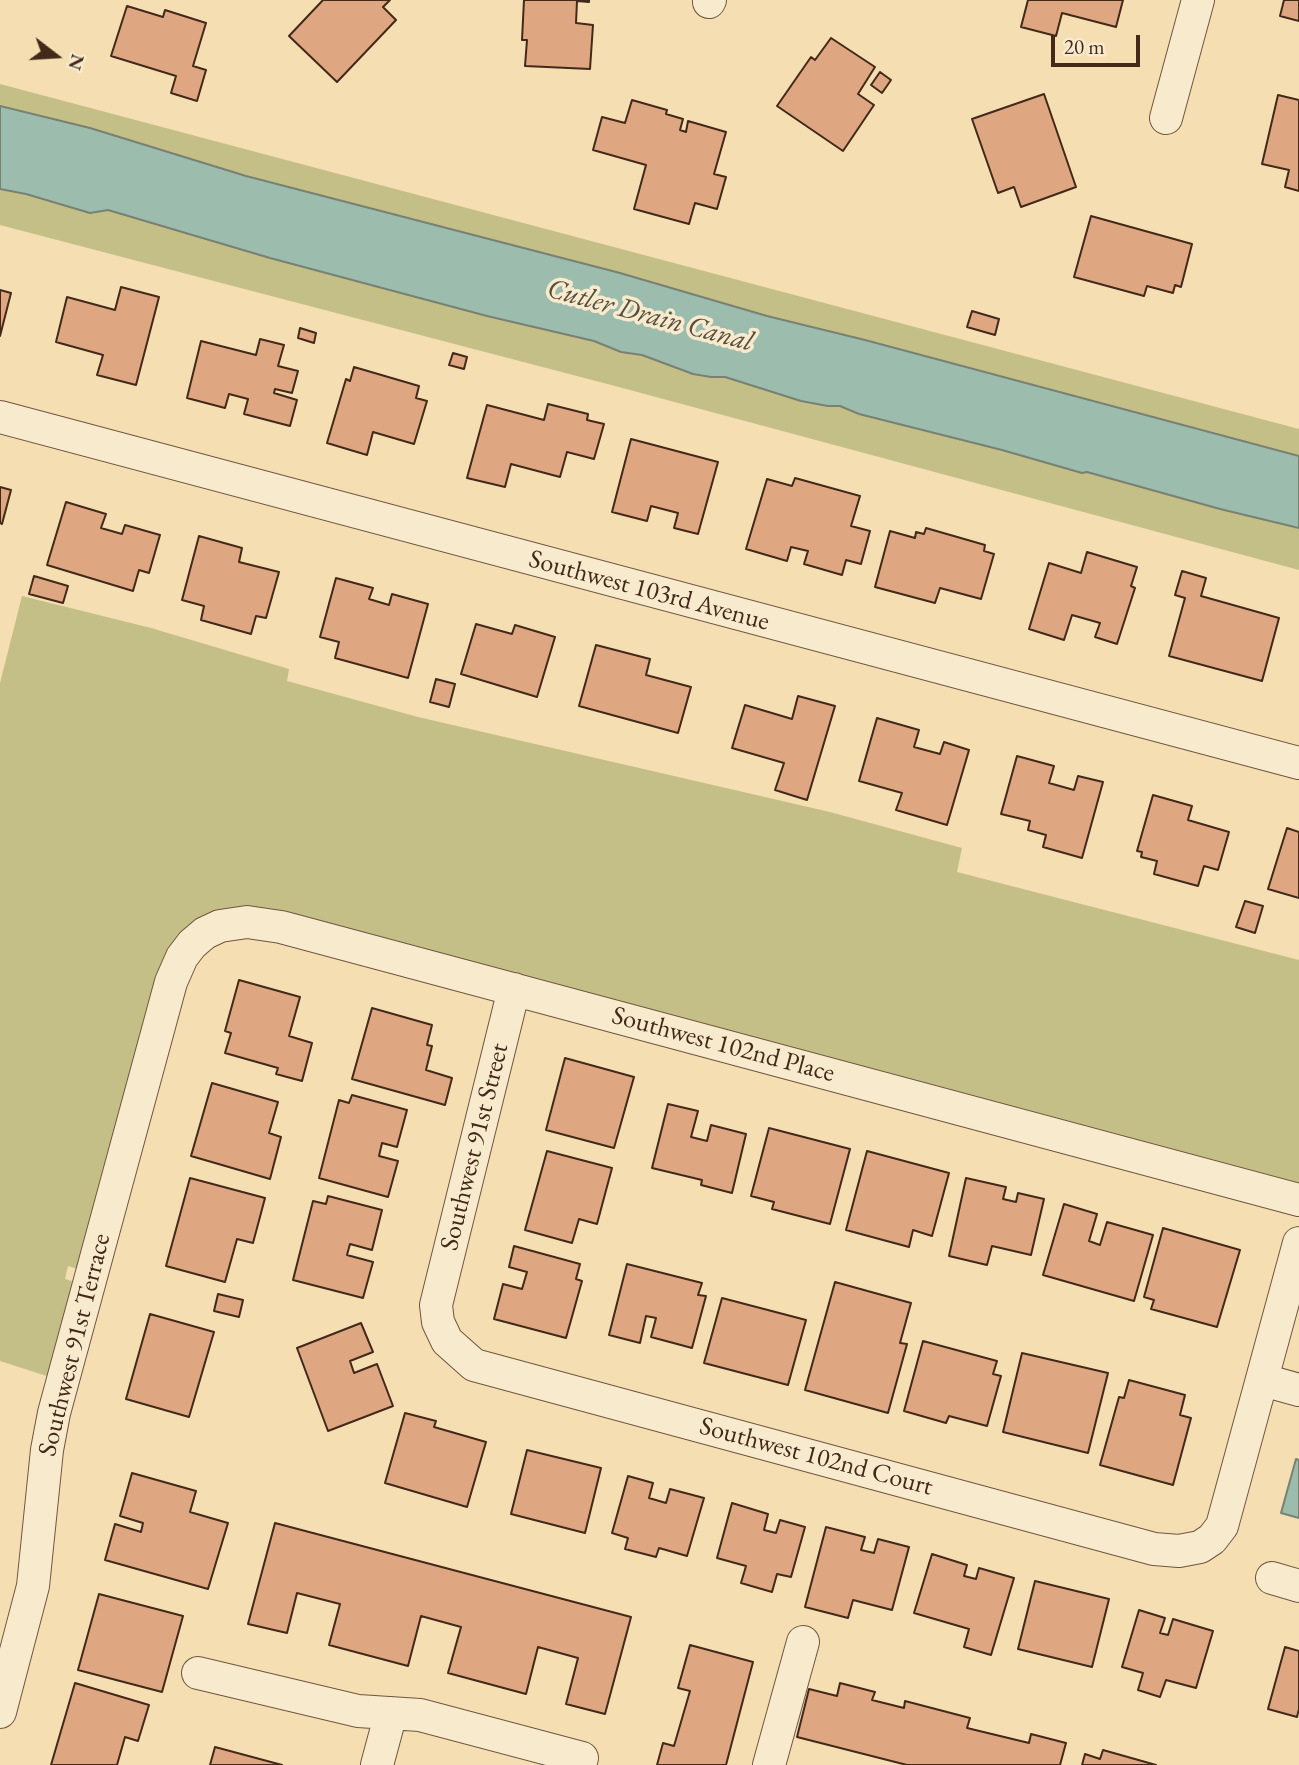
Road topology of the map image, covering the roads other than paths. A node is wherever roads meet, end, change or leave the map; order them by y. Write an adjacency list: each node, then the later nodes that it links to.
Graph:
1 (1198, 0): 2 (street)
2 (1167, 118)
3 (0, 417): 4 (street, Southwest 103rd Avenue)
4 (1299, 763)
5 (171, 982): 6 (street, Southwest 102nd Place); 14 (street, Southwest 91st Terrace)
6 (514, 989): 7 (street, Southwest 102nd Place); 9 (street, Southwest 91st Street)
7 (1299, 1200)
8 (1299, 1243): 10 (street)
9 (436, 1305): 10 (street, Southwest 102nd Court)
10 (1263, 1380): 11 (street)
11 (1299, 1390)
12 (803, 1642): 18 (street)
13 (198, 1673): 15 (street)
14 (0, 1712)
15 (391, 1713): 16 (street); 17 (street)
16 (581, 1762)
17 (377, 1765)
18 (769, 1765)

